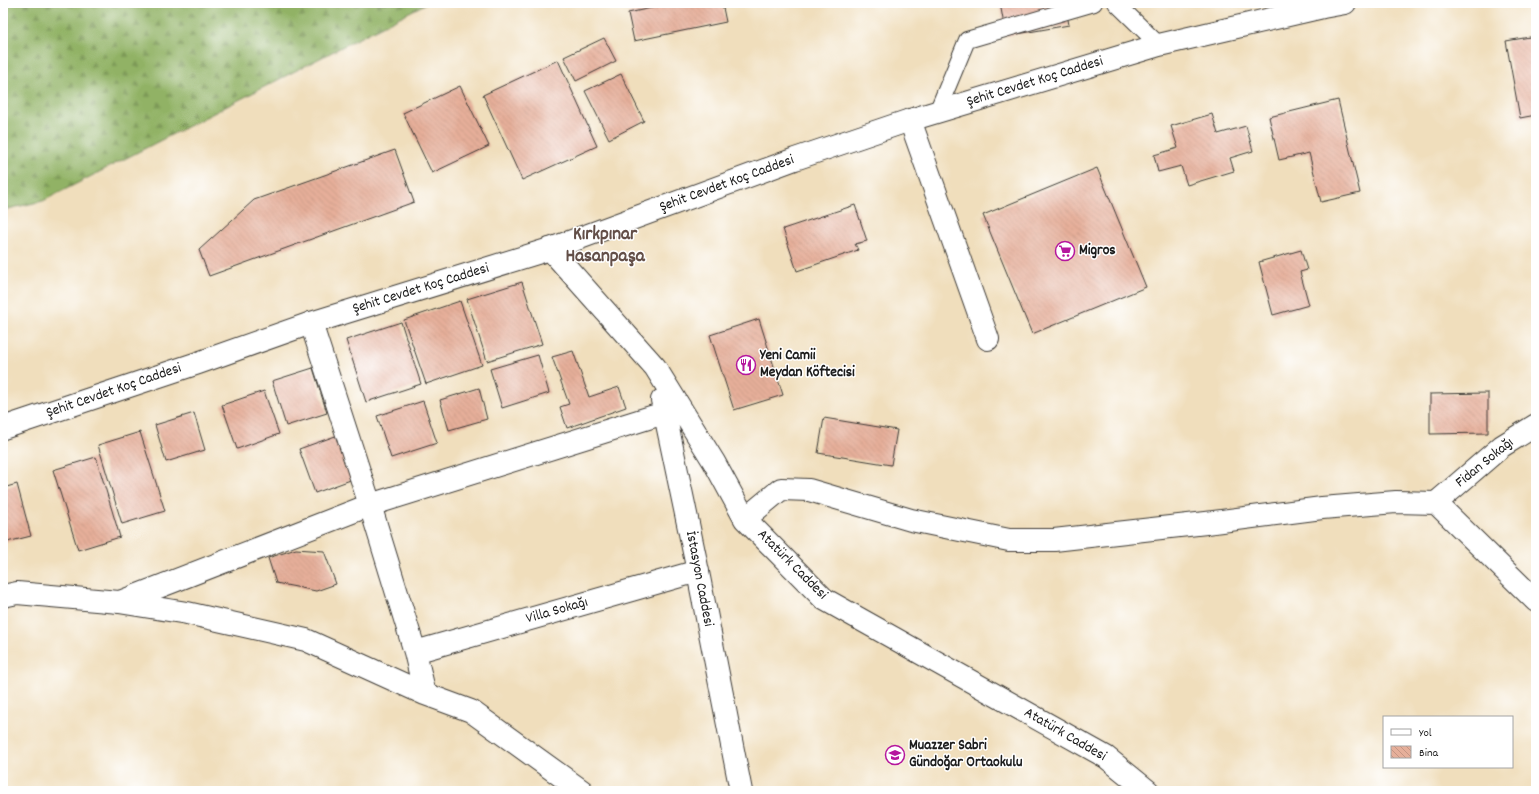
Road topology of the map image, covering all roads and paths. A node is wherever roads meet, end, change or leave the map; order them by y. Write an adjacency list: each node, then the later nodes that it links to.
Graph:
1 (1094, 3): 5 (lane)
2 (1116, 3): 4 (lane)
3 (1345, 3): 4 (street, Şehit Cevdet Koç Caddesi)
4 (1159, 45): 5 (street, Şehit Cevdet Koç Caddesi)
5 (937, 112): 6 (street, Şehit Cevdet Koç Caddesi)
6 (910, 120): 7 (street, Şehit Cevdet Koç Caddesi); 9 (street)
7 (550, 249): 8 (street, Şehit Cevdet Koç Caddesi); 10 (street, Atatürk Caddesi)
8 (311, 322): 13 (street, Şehit Cevdet Koç Caddesi); 15 (street)
9 (988, 339)
10 (654, 367): 11 (street, İstasyon Caddesi); 16 (street, Atatürk Caddesi)
11 (664, 413): 15 (street); 17 (street, İstasyon Caddesi)
12 (1536, 425): 14 (street, Fidan Sokağı)
13 (3, 428)
14 (1436, 503): 16 (street); 19 (street)
15 (370, 505): 20 (street); 21 (street)
16 (745, 518): 25 (street, Atatürk Caddesi)
17 (698, 571): 21 (street, Villa Sokağı); 24 (street, İstasyon Caddesi)
18 (3, 596): 20 (street)
19 (1536, 601)
20 (119, 602): 22 (street)
21 (415, 652): 22 (street)
22 (425, 694): 23 (street)
23 (582, 791)
24 (742, 791)
25 (1148, 791)

